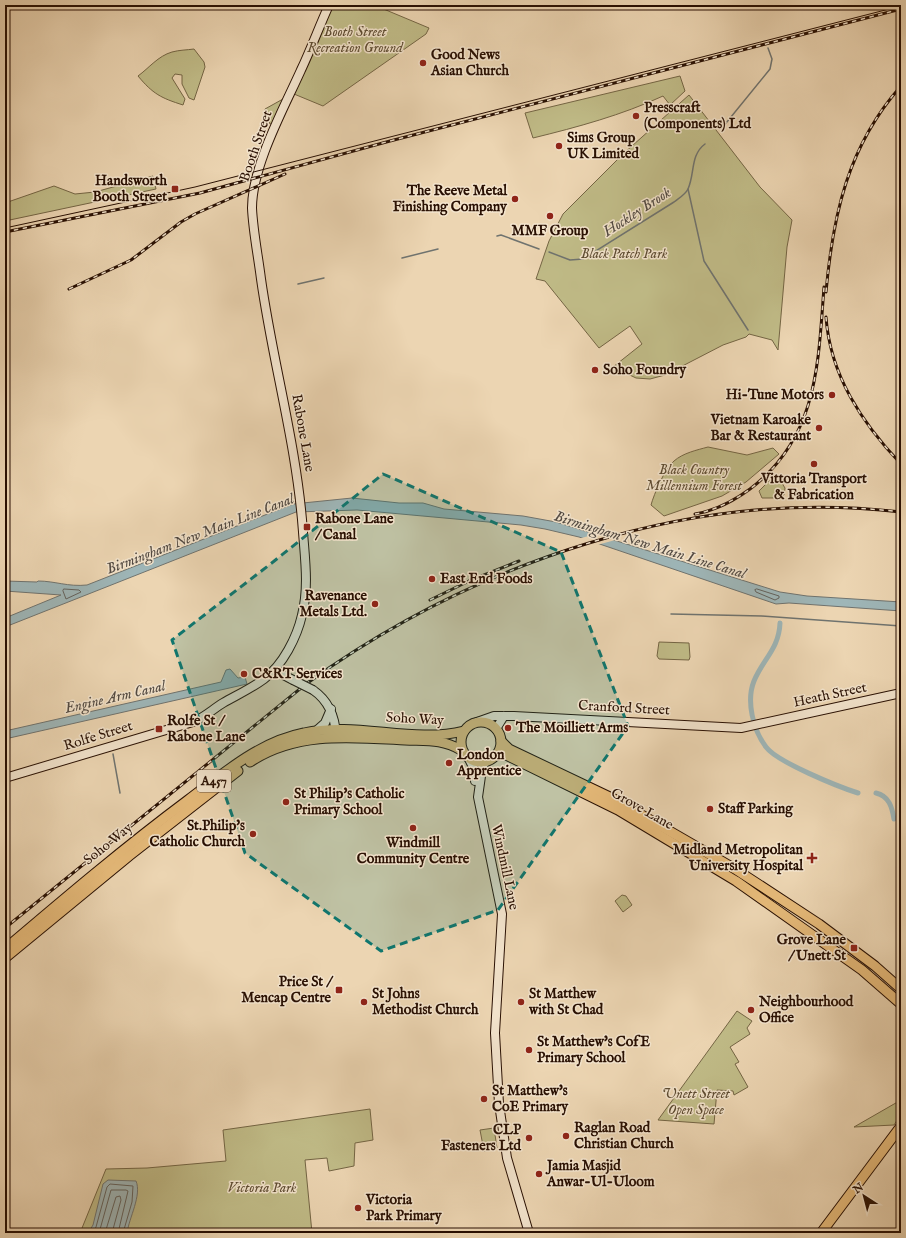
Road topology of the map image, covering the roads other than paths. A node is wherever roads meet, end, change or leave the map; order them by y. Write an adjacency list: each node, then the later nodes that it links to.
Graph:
1 (329, 5): 2 (main road, Booth Street)
2 (279, 376): 3 (main road, Rabone Lane)
3 (274, 670): 5 (main road, bridge); 18 (main road, Rolfe Street)
4 (901, 693): 8 (main road, Heath Street)
5 (331, 708): 10 (main road); 12 (main road)
6 (504, 716): 7 (main road, Cranford Street); 8 (main road, Cranford Street); 9 (main road)
7 (477, 722): 9 (main road); 11 (main road)
8 (741, 728)
9 (496, 729): 13 (main road)
10 (316, 731): 12 (main road, Soho Way / A457); 20 (main road, Soho Way / A457)
11 (464, 731): 12 (main road, Soho Way / A457); 14 (main road)
12 (336, 732): 14 (main road, Soho Way / A457); 21 (main road, Soho Way / A457)
13 (501, 741): 15 (main road); 22 (main road, Grove Lane)
14 (462, 750): 16 (main road)
15 (495, 756): 17 (main road); 23 (main road, Grove Lane)
16 (469, 759): 17 (main road); 19 (main road, Windmill Lane)
17 (485, 762): 19 (main road, Windmill Lane)
18 (5, 778)
19 (478, 791): 27 (main road, Windmill Lane)
20 (5, 949)
21 (5, 958)
22 (866, 959): 23 (main road); 24 (main road, Grove Lane)
23 (862, 970): 25 (main road, Grove Lane)
24 (901, 989)
25 (901, 1004)
26 (901, 1126): 28 (main road)
27 (529, 1233)
28 (821, 1233)

